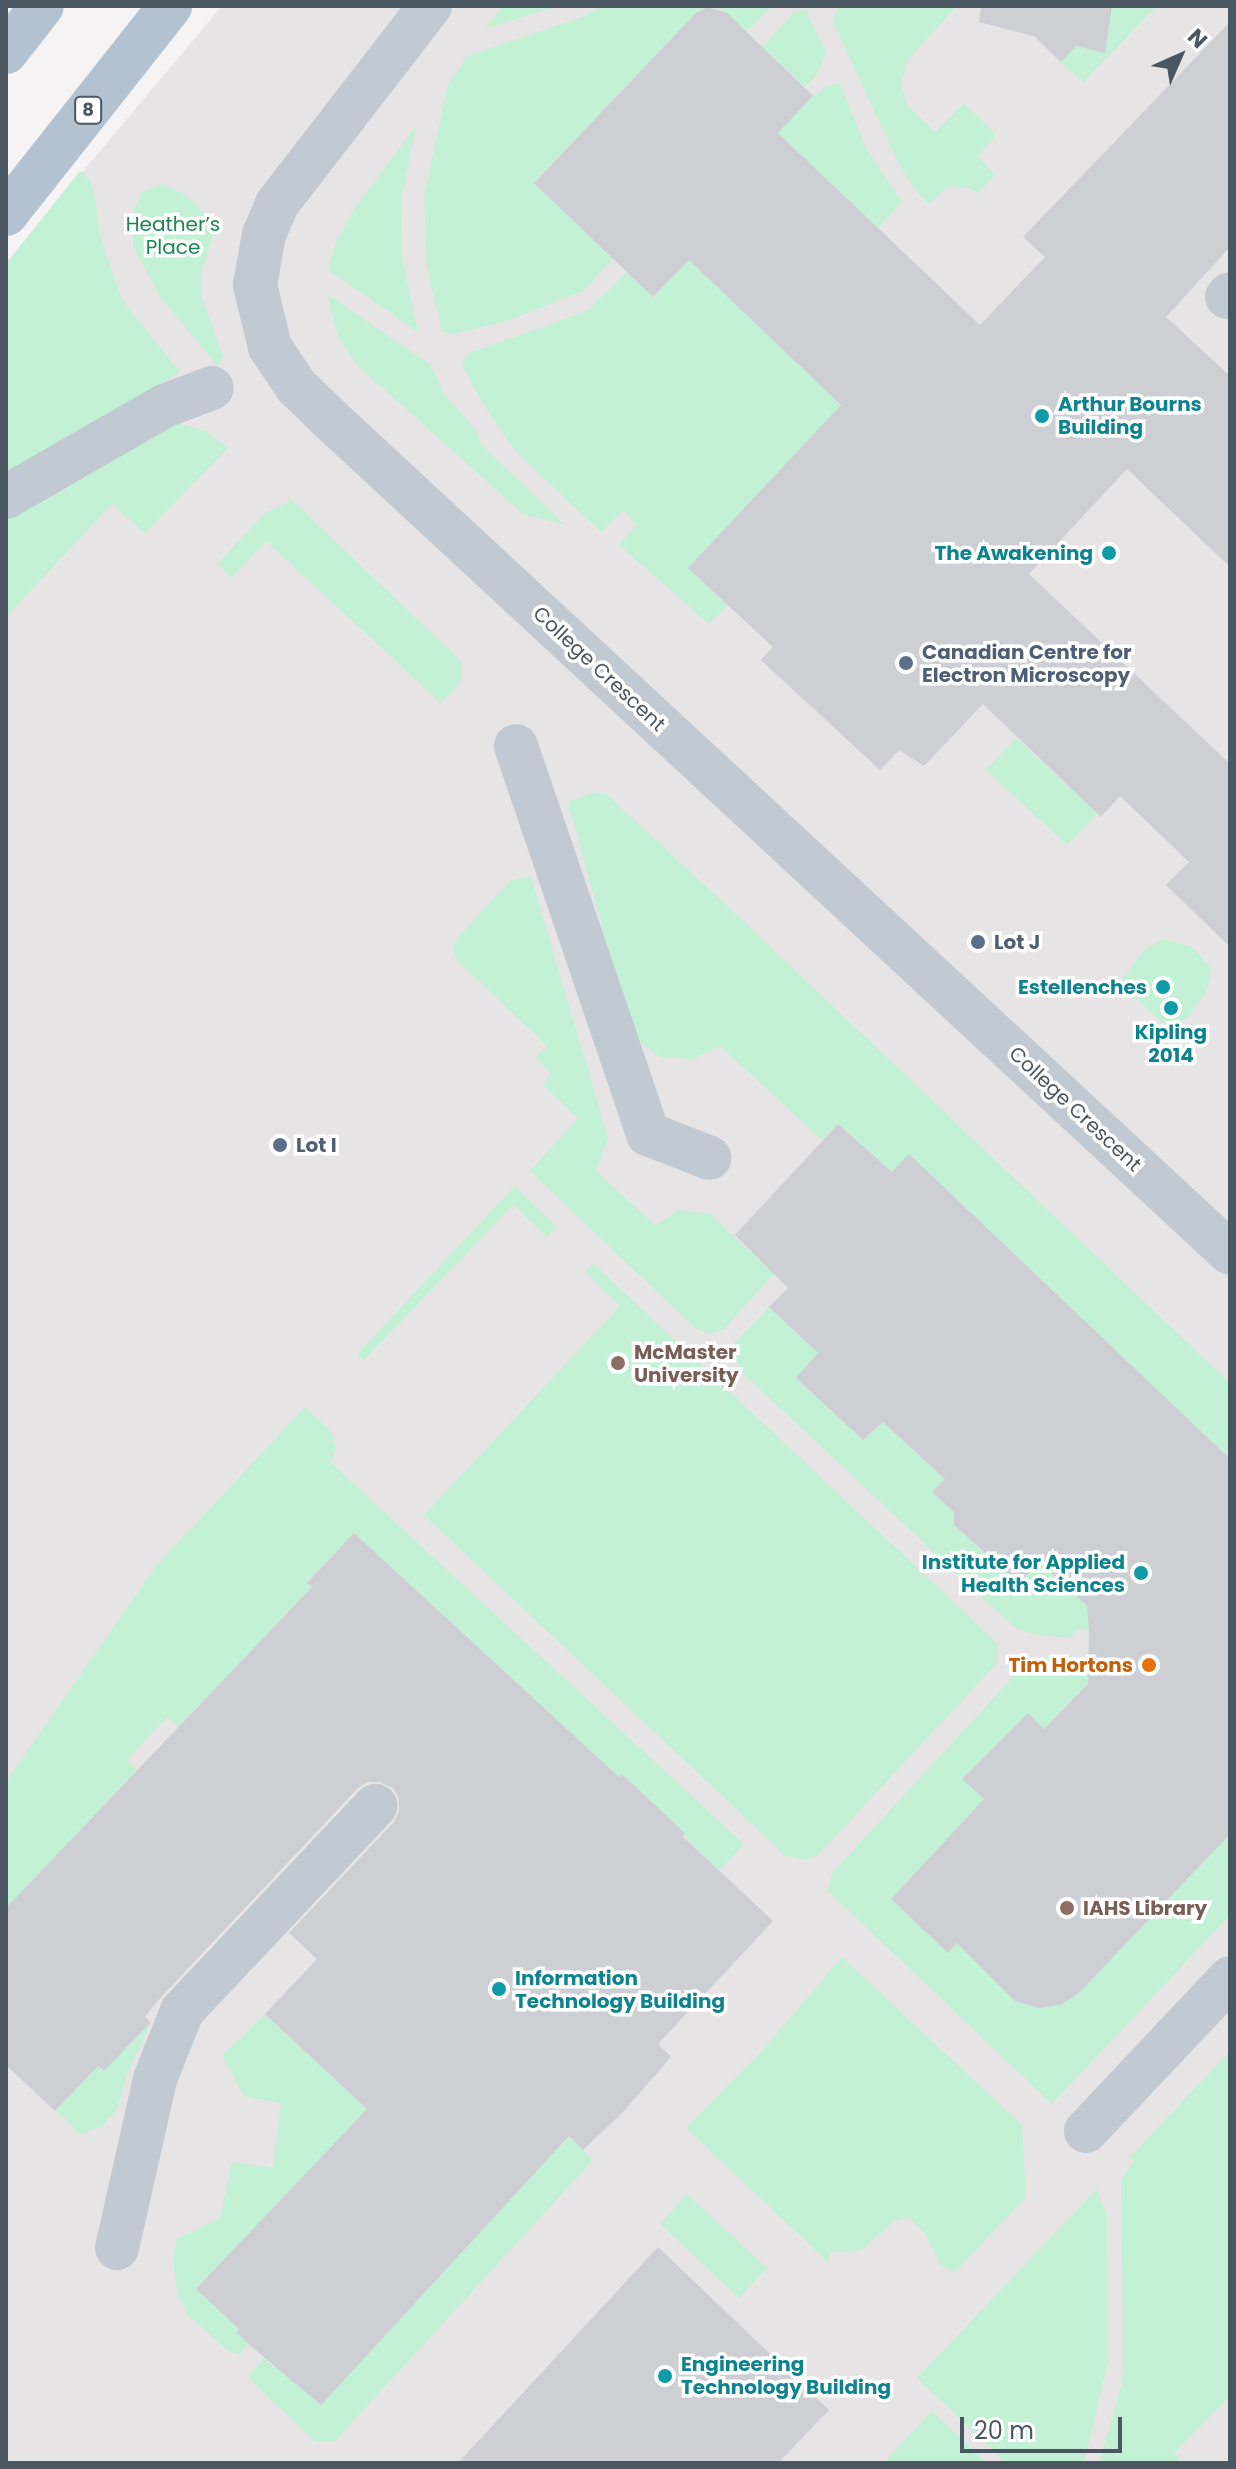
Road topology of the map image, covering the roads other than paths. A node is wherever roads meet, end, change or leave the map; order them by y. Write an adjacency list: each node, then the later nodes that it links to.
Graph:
1 (42, 6): 4 (main road)
2 (170, 6): 5 (main road, 8)
3 (430, 6): 10 (lane, College Crescent)
4 (6, 52)
5 (6, 214)
6 (212, 388): 7 (lane)
7 (6, 497)
8 (516, 746): 9 (lane)
9 (710, 1158)
10 (1230, 1253)
11 (375, 1806): 14 (lane)
12 (1230, 1978): 13 (lane)
13 (1086, 2131)
14 (117, 2248)

